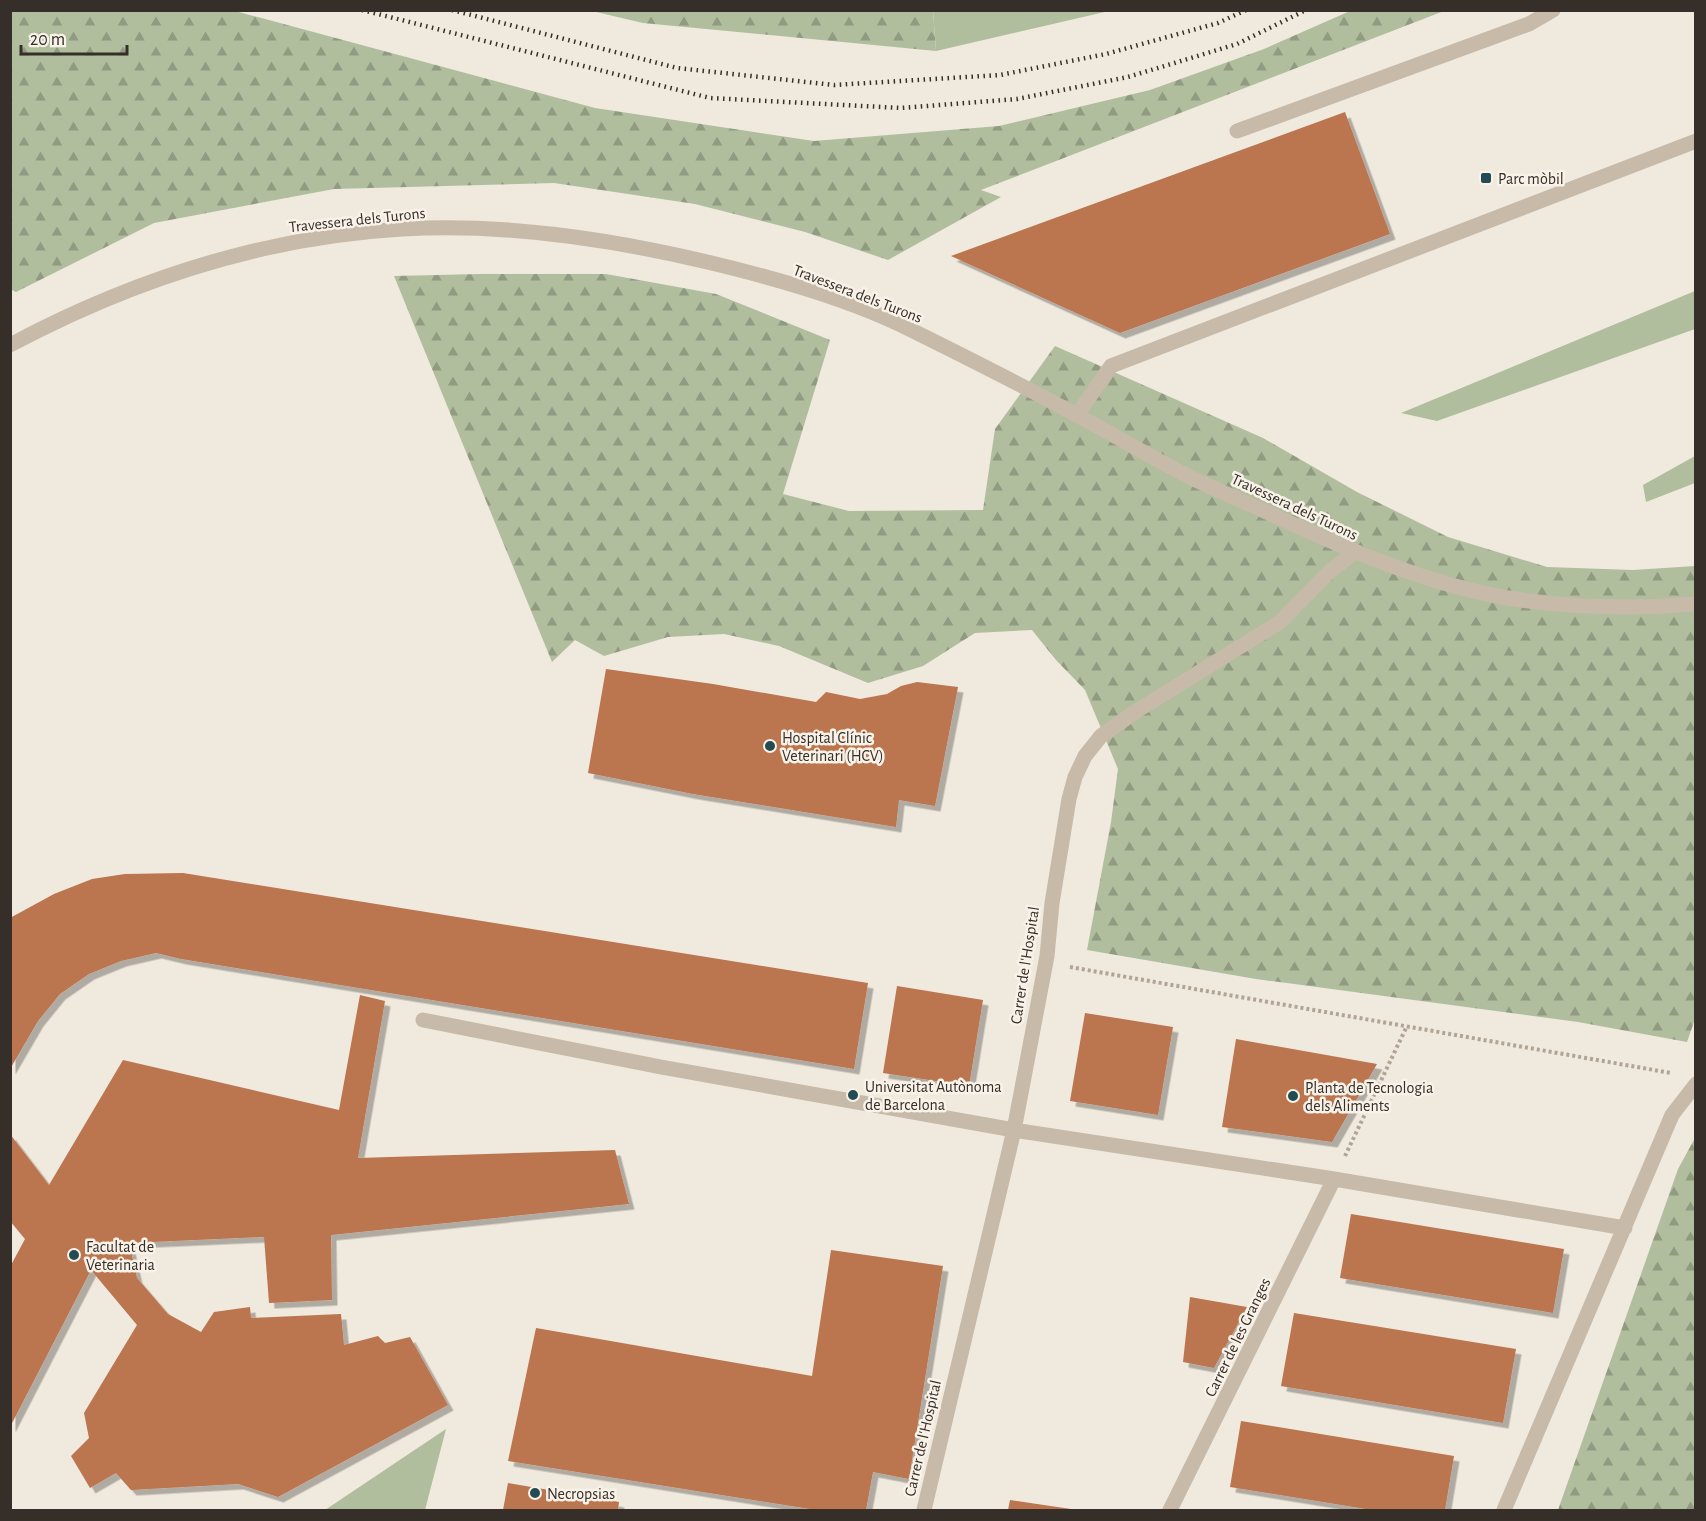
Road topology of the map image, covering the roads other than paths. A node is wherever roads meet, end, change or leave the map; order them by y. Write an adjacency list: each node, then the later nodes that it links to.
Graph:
1 (1553, 10): 2 (street)
2 (1237, 131)
3 (1695, 141): 5 (street)
4 (10, 345): 5 (street, Travessera dels Turons)
5 (1077, 415): 6 (street, Travessera dels Turons)
6 (1354, 553): 7 (street, Travessera dels Turons); 10 (street, Carrer de l'Hospital)
7 (1695, 604)
8 (423, 1020): 10 (street)
9 (1695, 1084): 12 (street)
10 (1014, 1130): 11 (street); 13 (street, Carrer de l'Hospital)
11 (1334, 1179): 12 (street); 14 (street, Carrer de les Granges)
12 (1625, 1228): 15 (street)
13 (924, 1510)
14 (1170, 1510)
15 (1504, 1510)

